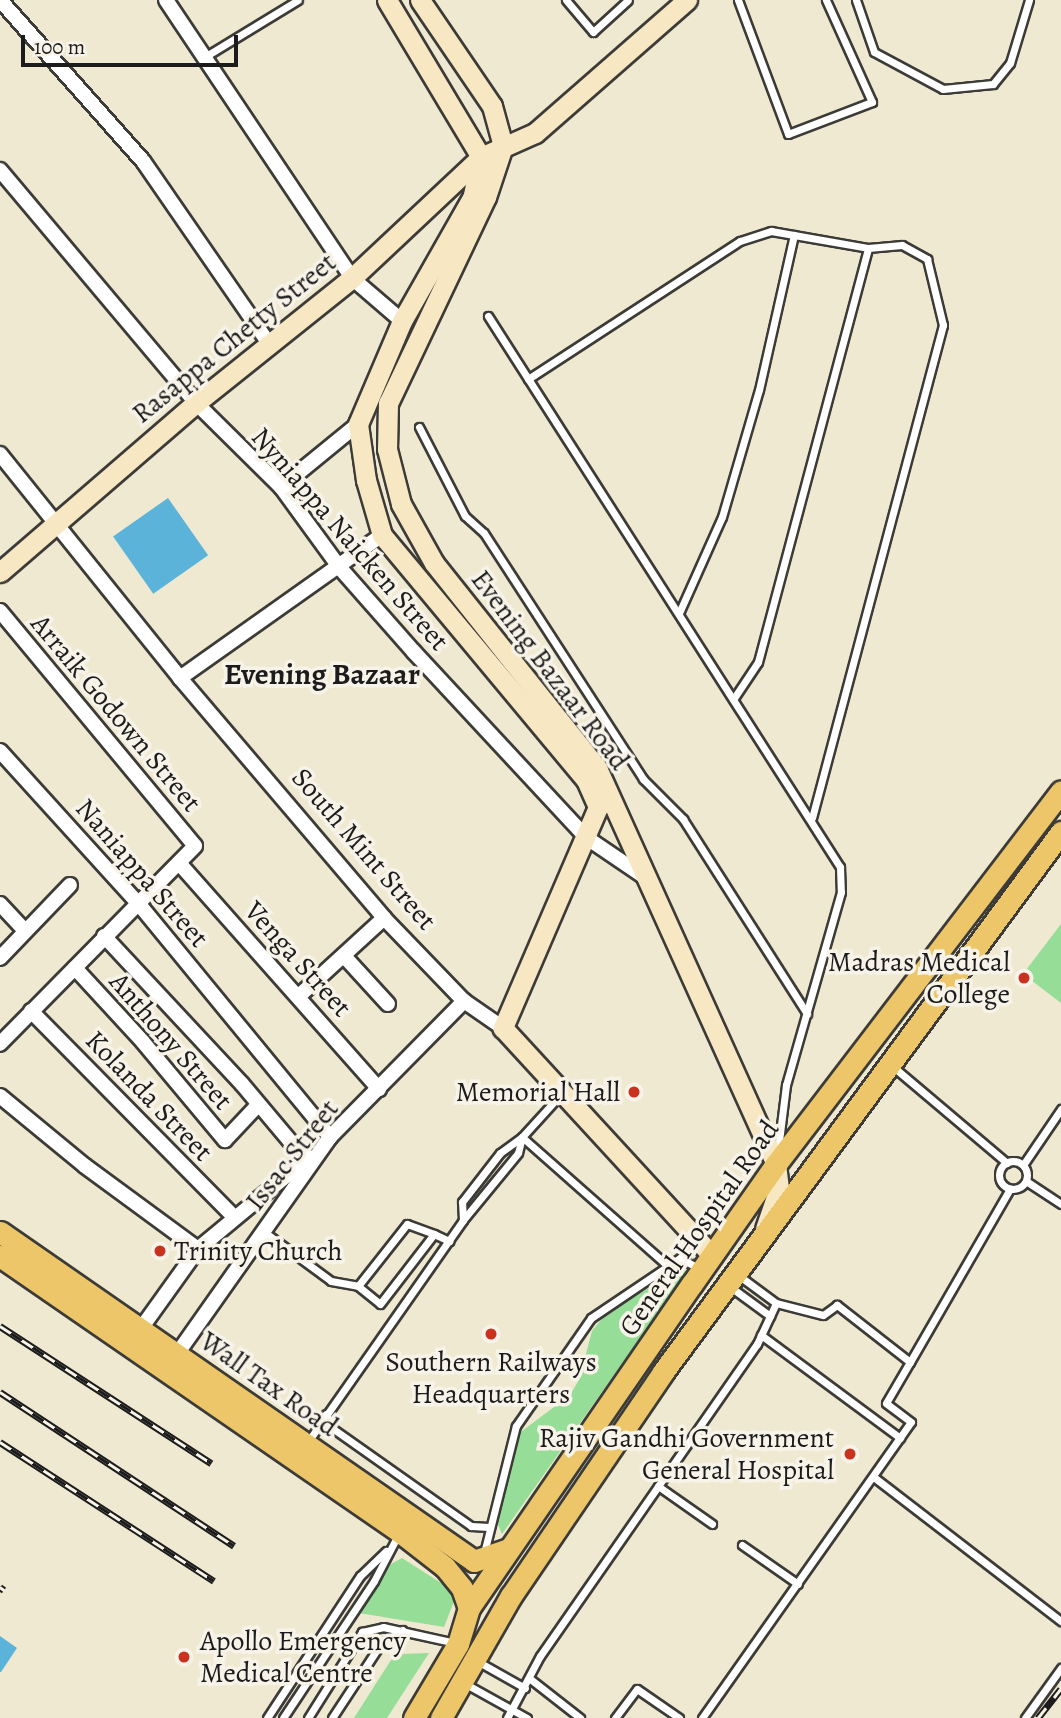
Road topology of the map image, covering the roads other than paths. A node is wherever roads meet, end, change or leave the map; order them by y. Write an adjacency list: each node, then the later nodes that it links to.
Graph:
1 (0, 0): 22 (street)
2 (166, 0): 13 (street)
3 (298, 0): 13 (lane)
4 (387, 0): 15 (main road)
5 (420, 0): 14 (main road)
6 (566, 0): 7 (lane)
7 (628, 0)
8 (687, 0): 14 (main road, Rasappa Chetty Street)
9 (737, 0): 10 (lane)
10 (826, 0)
11 (856, 0): 12 (lane)
12 (1030, 0)
13 (202, 59): 19 (street)
14 (503, 146): 15 (main road, Rasappa Chetty Street); 35 (main road, Evening Bazaar Road)
15 (481, 157): 19 (main road, Rasappa Chetty Street); 21 (main road)
16 (0, 170): 24 (street, Nyniappa Naicken Street)
17 (794, 235): 18 (lane); 23 (lane); 34 (lane)
18 (868, 248): 38 (lane); 41 (lane)
19 (352, 278): 21 (street); 22 (main road, Rasappa Chetty Street)
20 (488, 316): 23 (lane)
21 (402, 321): 25 (main road)
22 (270, 345): 24 (main road, Rasappa Chetty Street)
23 (528, 379): 34 (lane)
24 (196, 403): 28 (street, Nyniappa Naicken Street); 29 (main road, Rasappa Chetty Street)
25 (358, 424): 28 (street); 30 (main road, Evening Bazaar Road)
26 (419, 427): 59 (lane)
27 (0, 454): 29 (street, South Mint Street)
28 (281, 487): 31 (street, Nyniappa Naicken Street)
29 (57, 524): 32 (main road, Rasappa Chetty Street); 37 (street, South Mint Street)
30 (382, 535): 31 (street); 36 (main road, Evening Bazaar Road)
31 (340, 568): 37 (street); 43 (street, Nyniappa Naicken Street)
32 (0, 572)
33 (0, 611): 44 (street, Arraik Godown Street)
34 (679, 613): 38 (lane)
35 (482, 625): 36 (main road); 45 (main road, Evening Bazaar Road)
36 (466, 638): 43 (main road, Evening Bazaar Road)
37 (180, 678): 49 (street, South Mint Street)
38 (734, 698): 41 (lane)
39 (0, 751): 47 (street, Naniappa Street)
40 (1061, 791): 72 (main road, General Hospital Road)
41 (811, 818): 59 (lane)
42 (1061, 832): 62 (main road, General Hospital Road)
43 (587, 838): 45 (street, Nyniappa Naicken Street); 60 (main road)
44 (178, 863): 47 (street); 55 (street, Venga Street)
45 (649, 879): 72 (main road, Evening Bazaar Road)
46 (70, 885): 50 (street)
47 (138, 903): 51 (street); 69 (street, Naniappa Street)
48 (0, 904): 50 (street)
49 (384, 918): 52 (street); 56 (street, South Mint Street)
50 (25, 931): 53 (street)
51 (104, 936): 54 (street); 66 (street)
52 (344, 956): 55 (street); 57 (street)
53 (0, 958)
54 (75, 968): 58 (street); 66 (street, Anthony Street)
55 (300, 995): 63 (street, Venga Street)
56 (464, 1002): 60 (street, South Mint Street); 63 (street, Issac Street)
57 (388, 1004)
58 (31, 1011): 61 (street); 77 (street, Kolanda Street)
59 (807, 1014): 72 (lane)
60 (503, 1028): 64 (main road, South Mint Street)
61 (0, 1044)
62 (891, 1065): 71 (lane); 79 (main road, General Hospital Road)
63 (379, 1089): 69 (street, Issac Street)
64 (563, 1091): 68 (lane); 86 (main road, South Mint Street)
65 (0, 1096): 84 (street)
66 (258, 1105): 70 (street)
67 (1061, 1109): 73 (lane)
68 (522, 1137): 78 (lane); 78 (lane); 87 (lane)
69 (330, 1138): 70 (street, Issac Street)
70 (311, 1157): 77 (street); 80 (street, Issac Street)
71 (1007, 1163): 73 (lane); 75 (lane)
72 (776, 1164): 79 (main road, Evening Bazaar Road); 86 (main road, General Hospital Road)
73 (1023, 1165): 74 (lane)
74 (1026, 1181): 75 (lane); 76 (lane)
75 (1010, 1189): 95 (lane)
76 (1061, 1204)
77 (233, 1216): 84 (street)
78 (463, 1220): 83 (lane)
79 (764, 1229): 88 (main road, General Hospital Road)
80 (263, 1231): 89 (lane); 94 (street, Issac Street)
81 (0, 1232): 92 (main road, Wall Tax Road)
82 (434, 1234): 83 (lane); 89 (lane); 89 (lane)
83 (449, 1241): 96 (lane)
84 (198, 1249): 92 (street)
85 (0, 1255): 103 (main road, Wall Tax Road)
86 (707, 1263): 87 (lane); 105 (main road, General Hospital Road)
87 (668, 1266): 102 (lane)
88 (730, 1278): 90 (lane); 91 (lane); 112 (main road, General Hospital Road)
89 (358, 1286)
90 (776, 1303): 91 (lane); 95 (lane)
91 (770, 1316): 93 (lane)
92 (140, 1329): 94 (main road, Wall Tax Road)
93 (761, 1335): 97 (lane); 100 (lane)
94 (177, 1354): 98 (main road, Wall Tax Road)
95 (910, 1362): 97 (lane)
96 (326, 1413): 98 (lane); 102 (lane)
97 (900, 1438): 99 (lane)
98 (307, 1444): 106 (main road, Wall Tax Road)
99 (875, 1478): 107 (lane); 109 (lane)
100 (658, 1486): 101 (lane); 114 (lane)
101 (712, 1524)
102 (489, 1527): 106 (lane)
103 (396, 1538): 108 (main road, Wall Tax Road); 118 (lane); 119 (lane)
104 (742, 1545): 107 (lane)
105 (509, 1548): 106 (main road); 108 (main road, General Hospital Road)
106 (483, 1561)
107 (798, 1584): 129 (lane)
108 (469, 1608): 111 (main road, General Hospital Road)
109 (1061, 1621)
110 (402, 1630): 111 (lane); 120 (lane); 121 (lane)
111 (458, 1644): 122 (main road, General Hospital Road)
112 (477, 1661): 115 (main road, General Hospital Road); 116 (lane)
113 (1061, 1668): 130 (lane)
114 (529, 1678): 116 (lane); 126 (lane)
115 (464, 1684): 117 (lane); 123 (main road, General Hospital Road)
116 (525, 1688): 117 (lane)
117 (513, 1709): 124 (lane); 125 (lane)
118 (267, 1718)
119 (283, 1718)
120 (308, 1718)
121 (332, 1718)
122 (414, 1718)
123 (441, 1718)
124 (507, 1718)
125 (527, 1718)
126 (580, 1718)
127 (615, 1718): 128 (lane)
128 (679, 1718)
129 (702, 1718)
130 (1025, 1718)

